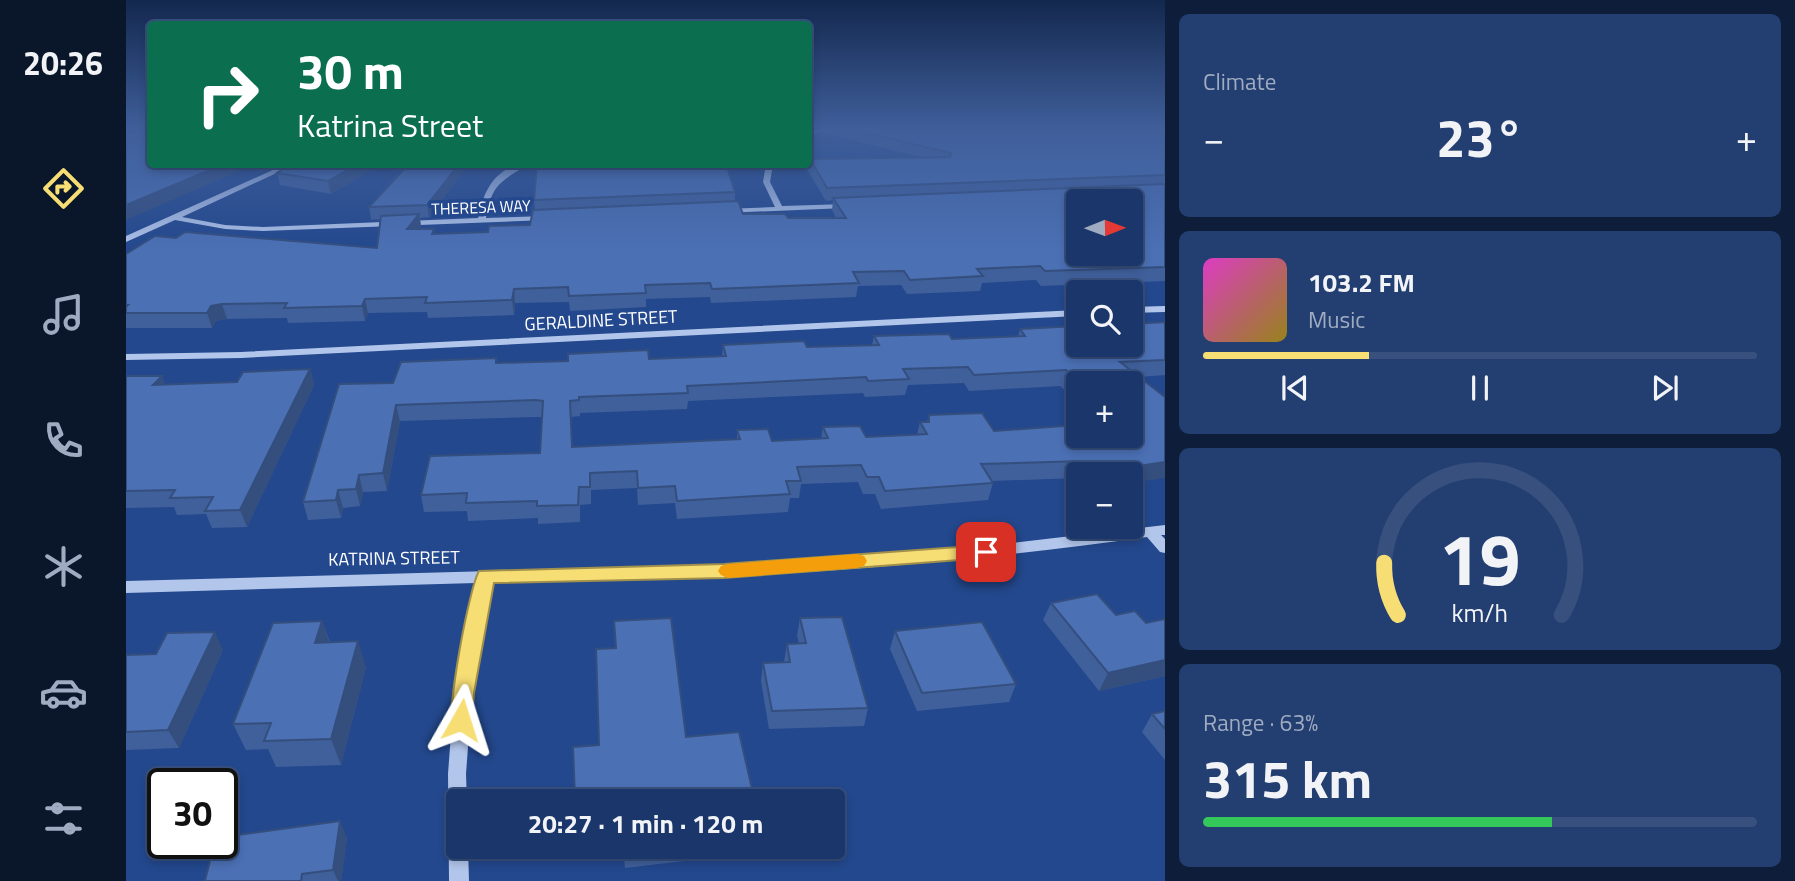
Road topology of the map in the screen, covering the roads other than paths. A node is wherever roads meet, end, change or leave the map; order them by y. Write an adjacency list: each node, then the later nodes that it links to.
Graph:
1 (280, 170): 7 (street)
2 (512, 170): 9 (street)
3 (767, 170): 5 (street)
4 (863, 205): 5 (street)
5 (780, 209): 6 (street)
6 (713, 211)
7 (176, 218): 9 (street, THERESA WAY); 10 (street)
8 (550, 218): 9 (street, THERESA WAY)
9 (482, 220)
10 (126, 239)
11 (1165, 309): 12 (street)
12 (1143, 310)
13 (1066, 314): 14 (street, GERALDINE STREET)
14 (126, 356)
15 (1158, 531): 16 (street); 17 (street, KATRINA STREET)
16 (1165, 548)
17 (485, 576): 18 (street, KATRINA STREET); 19 (street)
18 (126, 587)
19 (459, 881)

